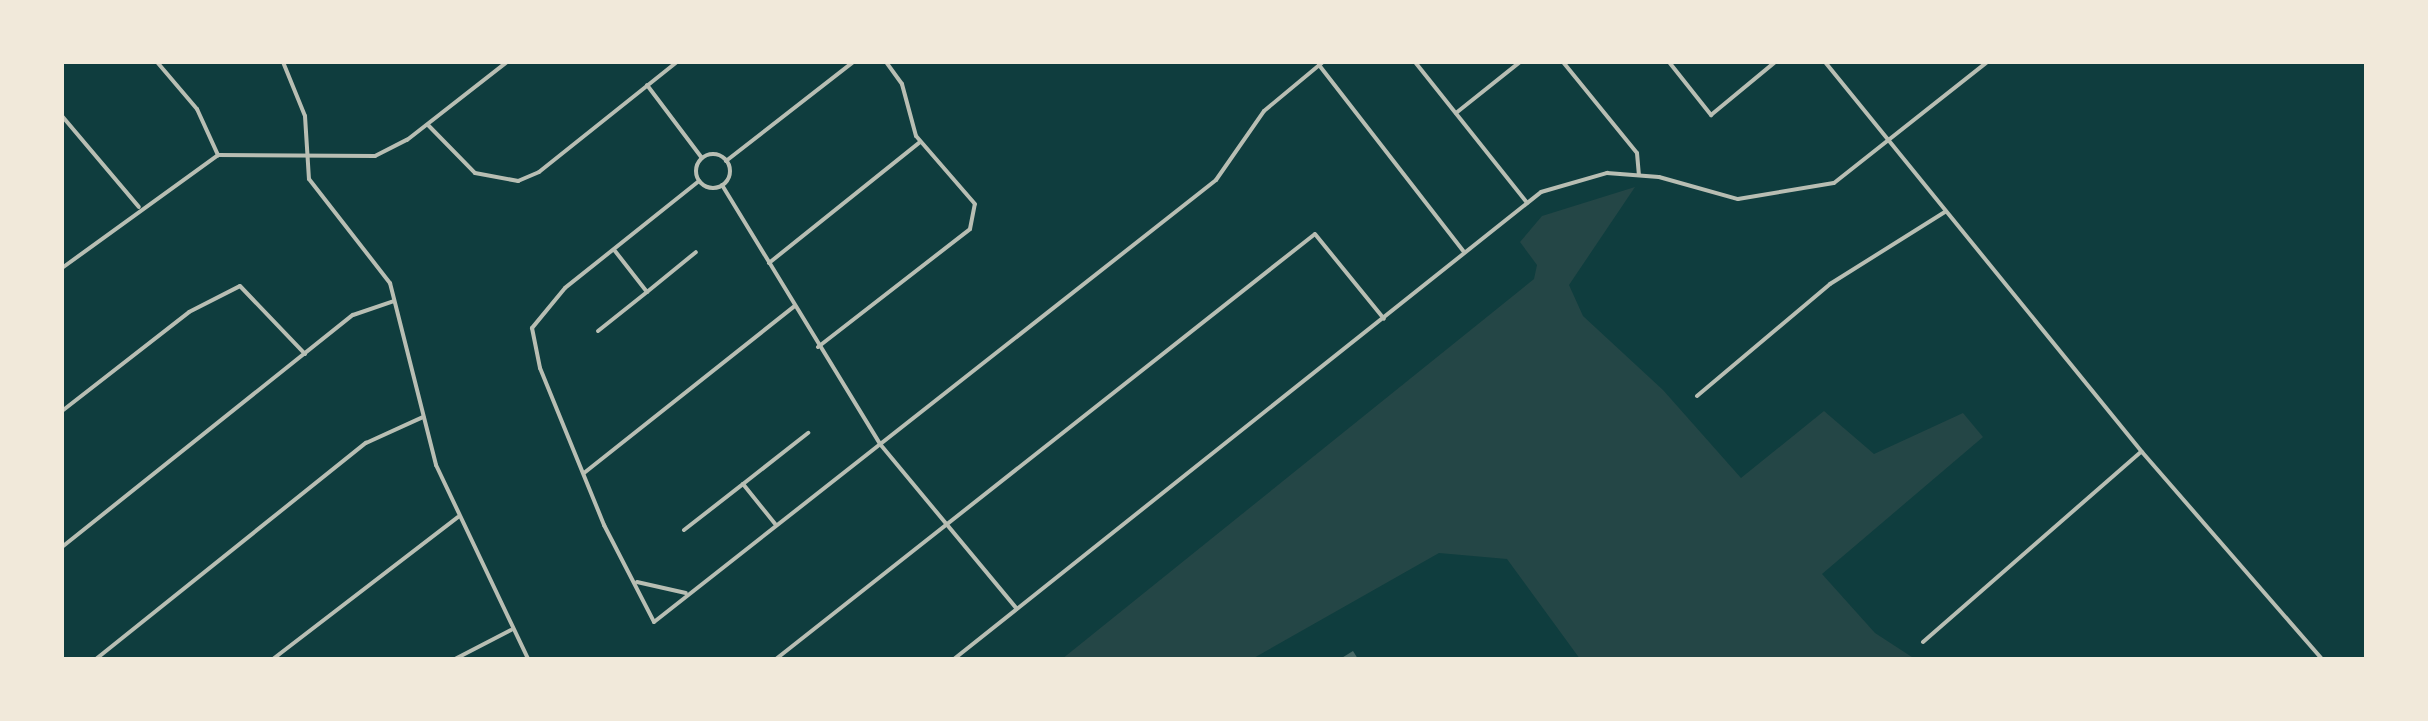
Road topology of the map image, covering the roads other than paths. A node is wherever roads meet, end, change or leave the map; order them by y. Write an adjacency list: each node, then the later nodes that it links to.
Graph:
1 (157, 62): 21 (street)
2 (283, 62): 22 (street)
3 (507, 62): 18 (street)
4 (677, 62): 15 (street)
5 (853, 62): 24 (street)
6 (886, 62): 19 (street)
7 (1415, 62): 16 (street)
8 (1520, 62): 16 (street)
9 (1563, 62): 25 (street)
10 (1669, 62): 11 (street)
11 (1775, 62)
12 (1825, 62): 20 (street)
13 (1987, 62): 20 (street)
14 (1321, 64): 33 (street); 47 (street)
15 (647, 85): 18 (street); 23 (street)
16 (1456, 113): 28 (street)
17 (62, 116): 29 (street)
18 (428, 125): 22 (street)
19 (920, 142): 34 (street); 41 (street)
20 (1888, 145): 25 (street); 30 (street)
21 (218, 155): 22 (street); 29 (street)
22 (309, 155): 37 (street)
23 (702, 158): 24 (street); 26 (street)
24 (726, 161): 27 (street)
25 (1639, 175): 28 (street)
26 (699, 181): 27 (street); 31 (street)
27 (722, 185): 34 (street)
28 (1527, 203): 33 (street)
29 (139, 207): 35 (street)
30 (1945, 211): 43 (street); 48 (street)
31 (615, 251): 36 (street); 49 (street)
32 (696, 252): 36 (street)
33 (1464, 252): 39 (street)
34 (769, 263): 38 (street)
35 (62, 268)
36 (647, 292): 40 (street)
37 (394, 301): 42 (street); 45 (street)
38 (795, 306): 41 (street); 49 (street)
39 (1384, 319): 52 (street); 58 (street)
40 (598, 331)
41 (818, 347): 47 (street)
42 (305, 354): 44 (street); 55 (street)
43 (1697, 396)
44 (62, 411)
45 (423, 417): 51 (street); 61 (street)
46 (808, 433): 50 (street)
47 (880, 444): 52 (street); 53 (street)
48 (2142, 452): 60 (street); 67 (street)
49 (583, 473): 56 (street)
50 (743, 484): 53 (street); 54 (street)
51 (459, 517): 59 (street); 62 (street)
52 (948, 524): 58 (street); 65 (street)
53 (776, 525): 57 (street)
54 (684, 530)
55 (62, 547)
56 (636, 581): 57 (street); 57 (street)
57 (686, 593)
58 (1017, 610): 66 (street)
59 (511, 630): 63 (street); 64 (street)
60 (1923, 642)
61 (96, 659)
62 (273, 659)
63 (455, 659)
64 (528, 659)
65 (776, 659)
66 (954, 659)
67 (2322, 659)

